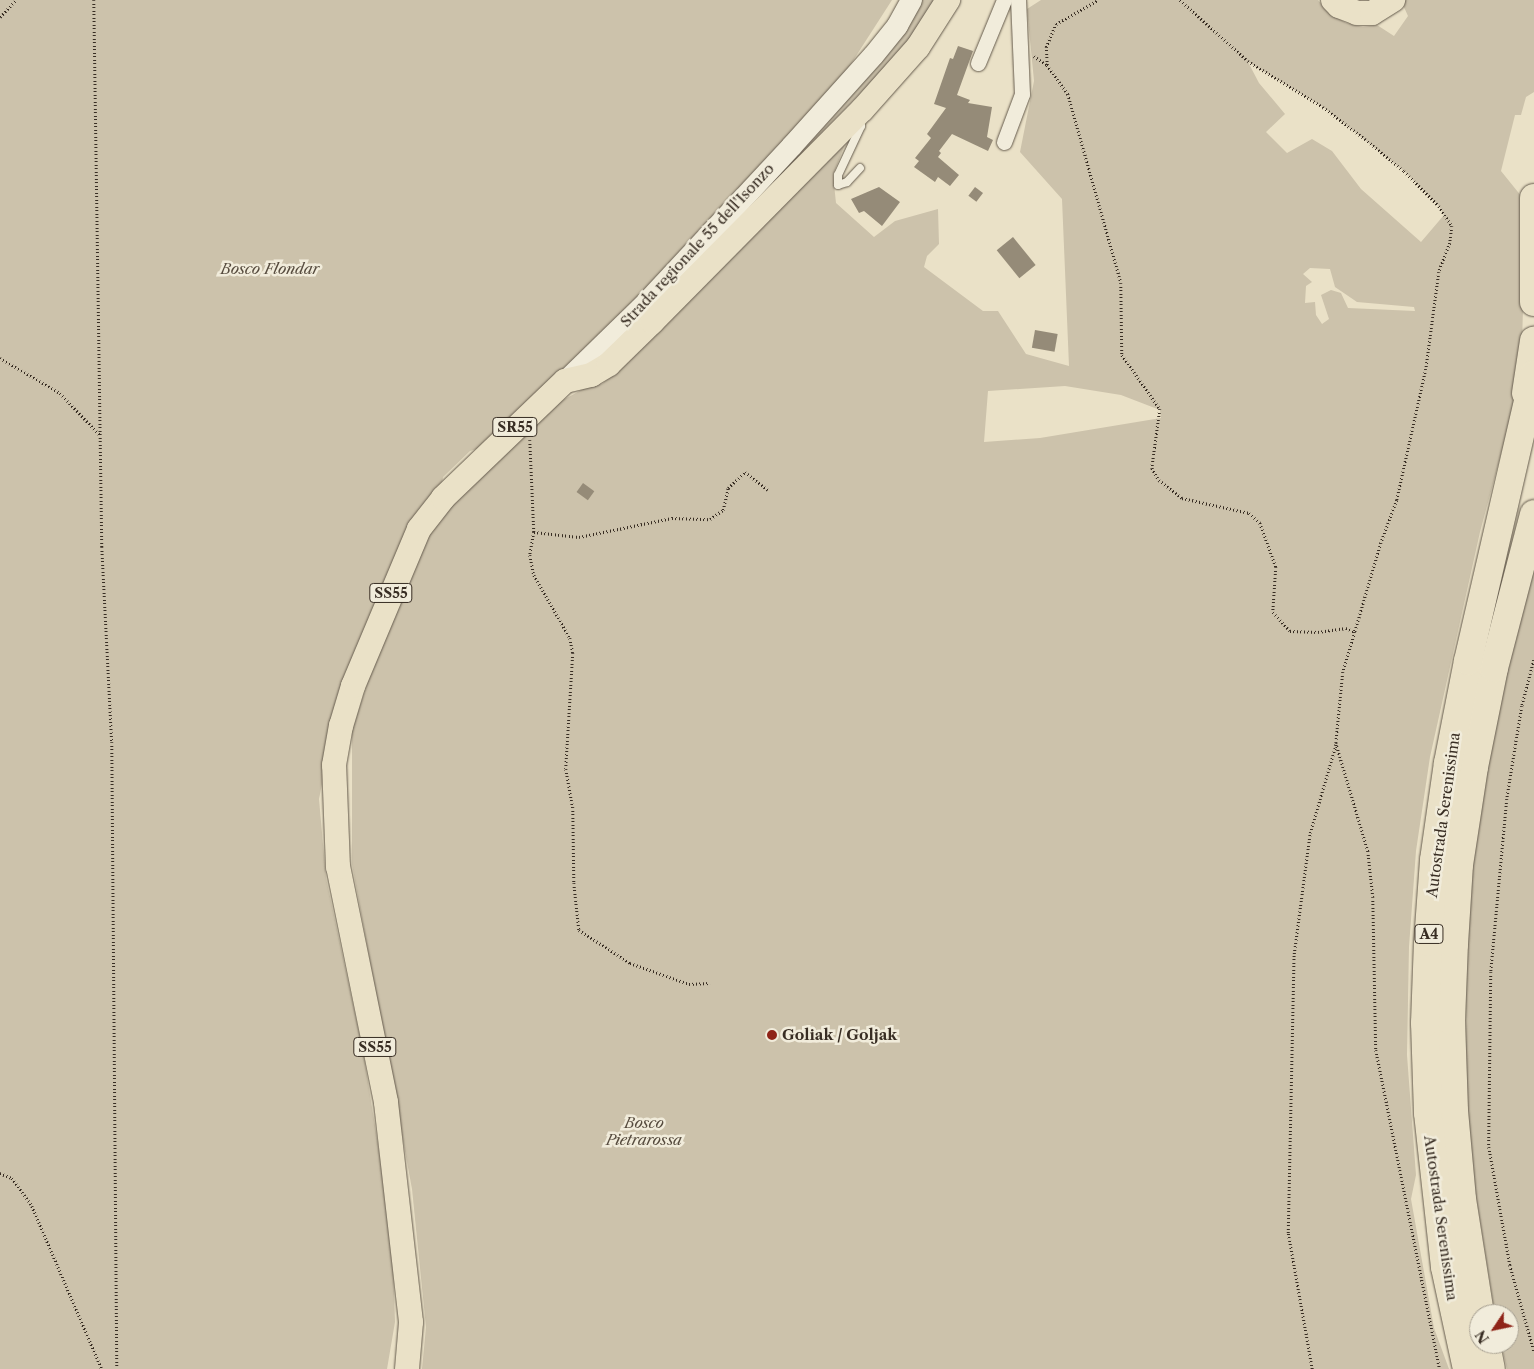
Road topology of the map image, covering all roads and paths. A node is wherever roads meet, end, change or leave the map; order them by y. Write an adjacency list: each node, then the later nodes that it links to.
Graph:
1 (16, 0): 11 (path)
2 (94, 0): 27 (path)
3 (911, 0): 23 (main road, Strada regionale 55 dell'Isonzo / SR55)
4 (948, 0): 15 (main road)
5 (1004, 0): 13 (street)
6 (1018, 0): 12 (street)
7 (1098, 0): 14 (path)
8 (1180, 0): 33 (path)
9 (1332, 0): 10 (main road)
10 (1393, 0)
11 (0, 17)
12 (1020, 47): 14 (path); 16 (street)
13 (978, 63)
14 (1047, 65): 33 (path)
15 (857, 115): 17 (lane); 23 (main road)
16 (1004, 142)
17 (860, 168)
18 (1534, 198): 19 (highway)
19 (1534, 302)
20 (1534, 341): 30 (highway)
21 (0, 358): 27 (path)
22 (1534, 375): 30 (highway, A4)
23 (565, 381): 25 (main road, Strada regionale 55 dell'Isonzo / SR55)
24 (1534, 406): 30 (highway)
25 (529, 414): 28 (main road, Strada regionale 55 dell'Isonzo / SR55); 32 (path)
26 (1534, 418): 30 (highway)
27 (102, 437): 42 (path)
28 (465, 475): 43 (main road, SS55)
29 (768, 490): 32 (path)
30 (1506, 502): 46 (highway, Autostrada Serenissima / A4)
31 (1534, 514): 38 (highway, Autostrada Serenissima / A4)
32 (534, 532): 36 (path)
33 (1355, 632): 35 (path)
34 (1534, 660): 39 (path)
35 (1336, 743): 44 (path); 45 (path)
36 (710, 983)
37 (0, 1173): 41 (path)
38 (1478, 1304)
39 (1534, 1351)
40 (1488, 1354): 47 (highway)
41 (102, 1369)
42 (117, 1369)
43 (407, 1369)
44 (1312, 1369)
45 (1440, 1369)
46 (1467, 1369)
47 (1492, 1369)

